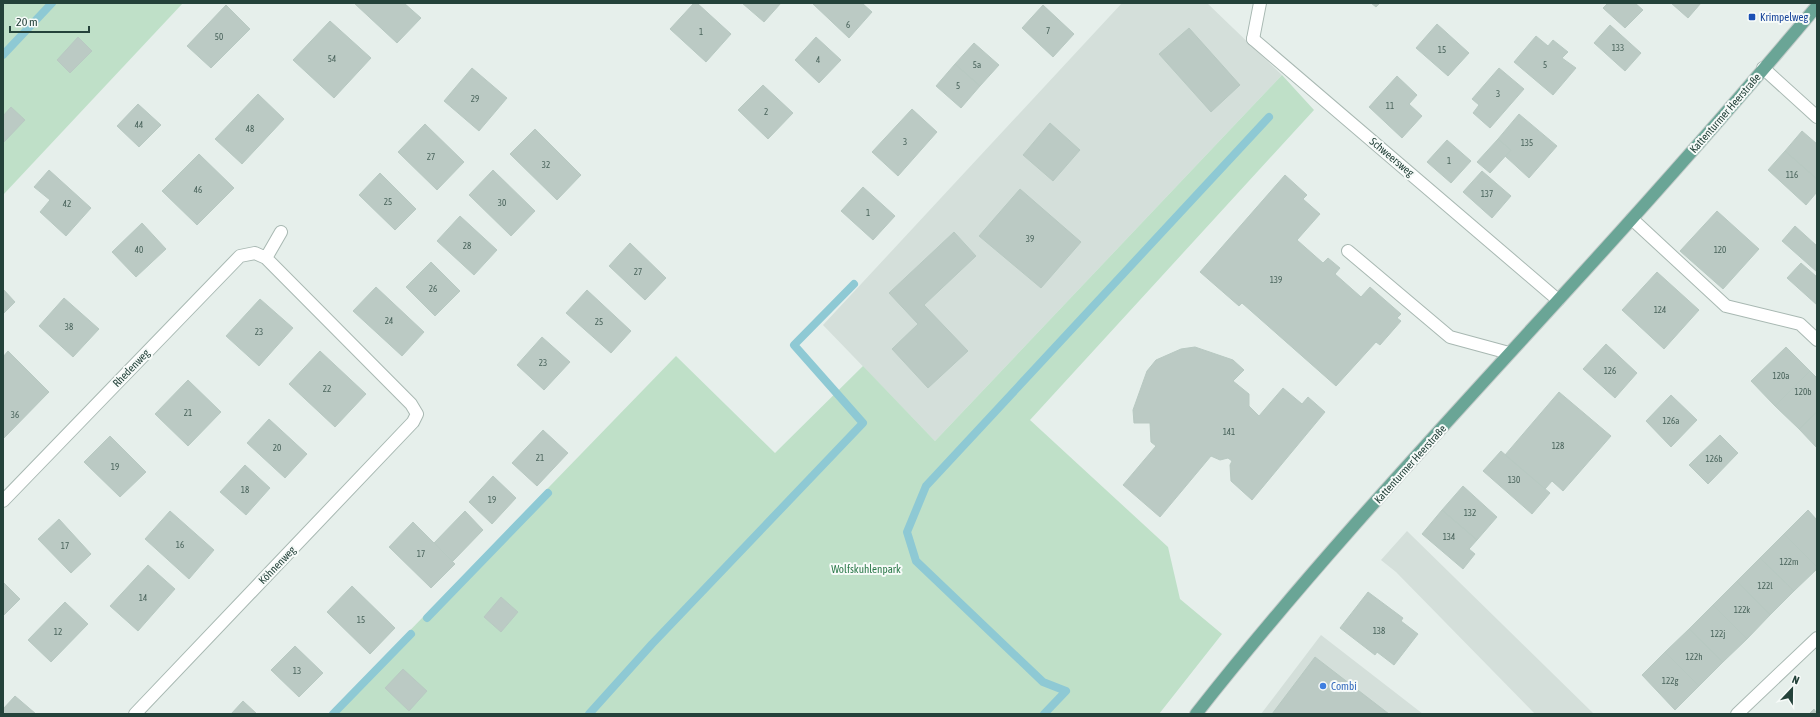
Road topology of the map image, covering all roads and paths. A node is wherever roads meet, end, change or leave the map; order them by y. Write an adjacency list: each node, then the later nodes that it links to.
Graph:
1 (1260, 3): 9 (street, Schweersweg)
2 (1817, 6): 3 (main road, Kattenturmer Heerstraße)
3 (1763, 68): 4 (street); 5 (main road, Kattenturmer Heerstraße)
4 (1817, 117)
5 (1632, 219): 9 (main road, Kattenturmer Heerstraße); 10 (street)
6 (281, 232): 8 (street)
7 (1348, 251): 11 (street)
8 (266, 258): 12 (street, Rhedenweg); 14 (street, Köhnenweg)
9 (1558, 300): 11 (main road, Kattenturmer Heerstraße)
10 (1817, 340)
11 (1509, 353): 15 (main road, Kattenturmer Heerstraße)
12 (3, 500)
13 (1817, 638): 16 (street)
14 (135, 714)
15 (1196, 714)
16 (1737, 714)

